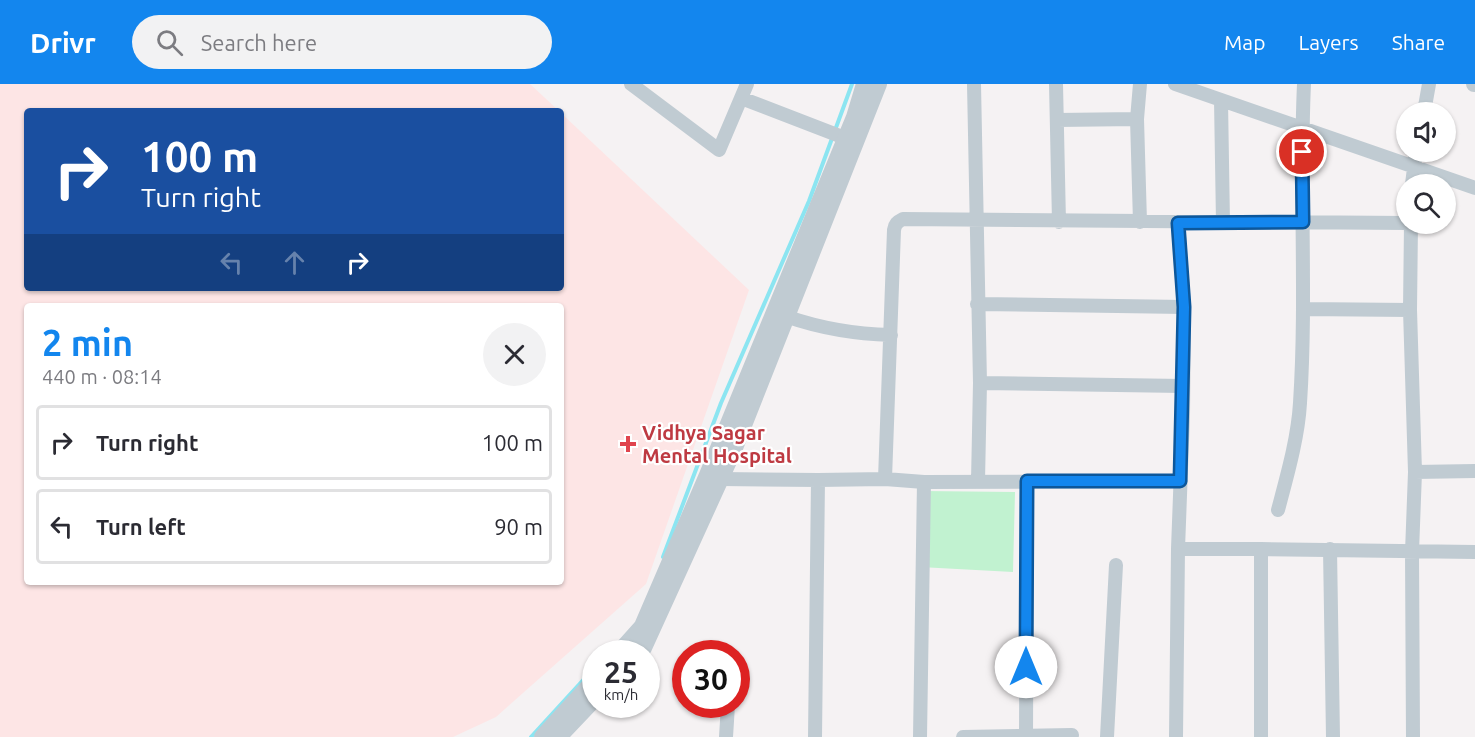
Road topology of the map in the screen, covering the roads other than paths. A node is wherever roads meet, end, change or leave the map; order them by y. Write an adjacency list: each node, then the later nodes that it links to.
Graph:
1 (631, 84): 11 (street)
2 (747, 84): 11 (street)
3 (864, 84): 17 (street)
4 (879, 84): 33 (street)
5 (974, 84): 21 (street)
6 (1056, 84): 15 (street)
7 (1140, 84): 14 (street)
8 (1175, 84): 12 (street)
9 (1304, 84): 16 (street)
10 (1429, 84): 13 (street)
11 (741, 98): 17 (street)
12 (1221, 100): 16 (street); 26 (street)
13 (1426, 102)
14 (1137, 119): 15 (street); 23 (street)
15 (1057, 120): 22 (street)
16 (1302, 128): 18 (street); 24 (street)
17 (845, 138): 53 (street)
18 (1396, 153)
19 (1422, 162): 20 (street)
20 (1475, 188)
21 (977, 219): 22 (street); 29 (street); 34 (street)
22 (1059, 222): 23 (street)
23 (1140, 222): 25 (street)
24 (1303, 222): 26 (street); 27 (street); 31 (street)
25 (1178, 223): 26 (street); 30 (street)
26 (1223, 223)
27 (1396, 223)
28 (1409, 234): 32 (street)
29 (977, 304): 30 (street); 35 (street)
30 (1184, 307): 36 (street)
31 (1303, 309): 32 (street); 46 (street)
32 (1410, 310): 38 (street)
33 (788, 317): 34 (street); 39 (street)
34 (891, 335): 40 (street)
35 (980, 383): 36 (street); 42 (street)
36 (1183, 386): 44 (street)
37 (1475, 471): 38 (street)
38 (1415, 472): 50 (street)
39 (721, 479): 41 (street); 54 (street)
40 (885, 479): 41 (street); 45 (street)
41 (818, 480): 63 (street)
42 (978, 481): 43 (street); 45 (street)
43 (1027, 481): 44 (street); 59 (street)
44 (1180, 481): 47 (street)
45 (924, 482): 64 (street)
46 (1278, 510)
47 (1178, 549): 48 (street); 67 (street)
48 (1262, 549): 49 (street); 68 (street)
49 (1330, 549): 50 (street); 69 (street)
50 (1412, 552): 51 (street); 70 (street)
51 (1475, 552)
52 (1116, 565): 66 (street)
53 (630, 640)
54 (648, 640)
55 (582, 693): 60 (street)
56 (582, 713): 61 (street)
57 (727, 718): 62 (street)
58 (1072, 735): 59 (street)
59 (1026, 736): 65 (street)
60 (542, 737)
61 (559, 737)
62 (726, 737)
63 (815, 737)
64 (920, 737)
65 (963, 737)
66 (1107, 737)
67 (1176, 737)
68 (1262, 737)
69 (1333, 737)
70 (1413, 737)

